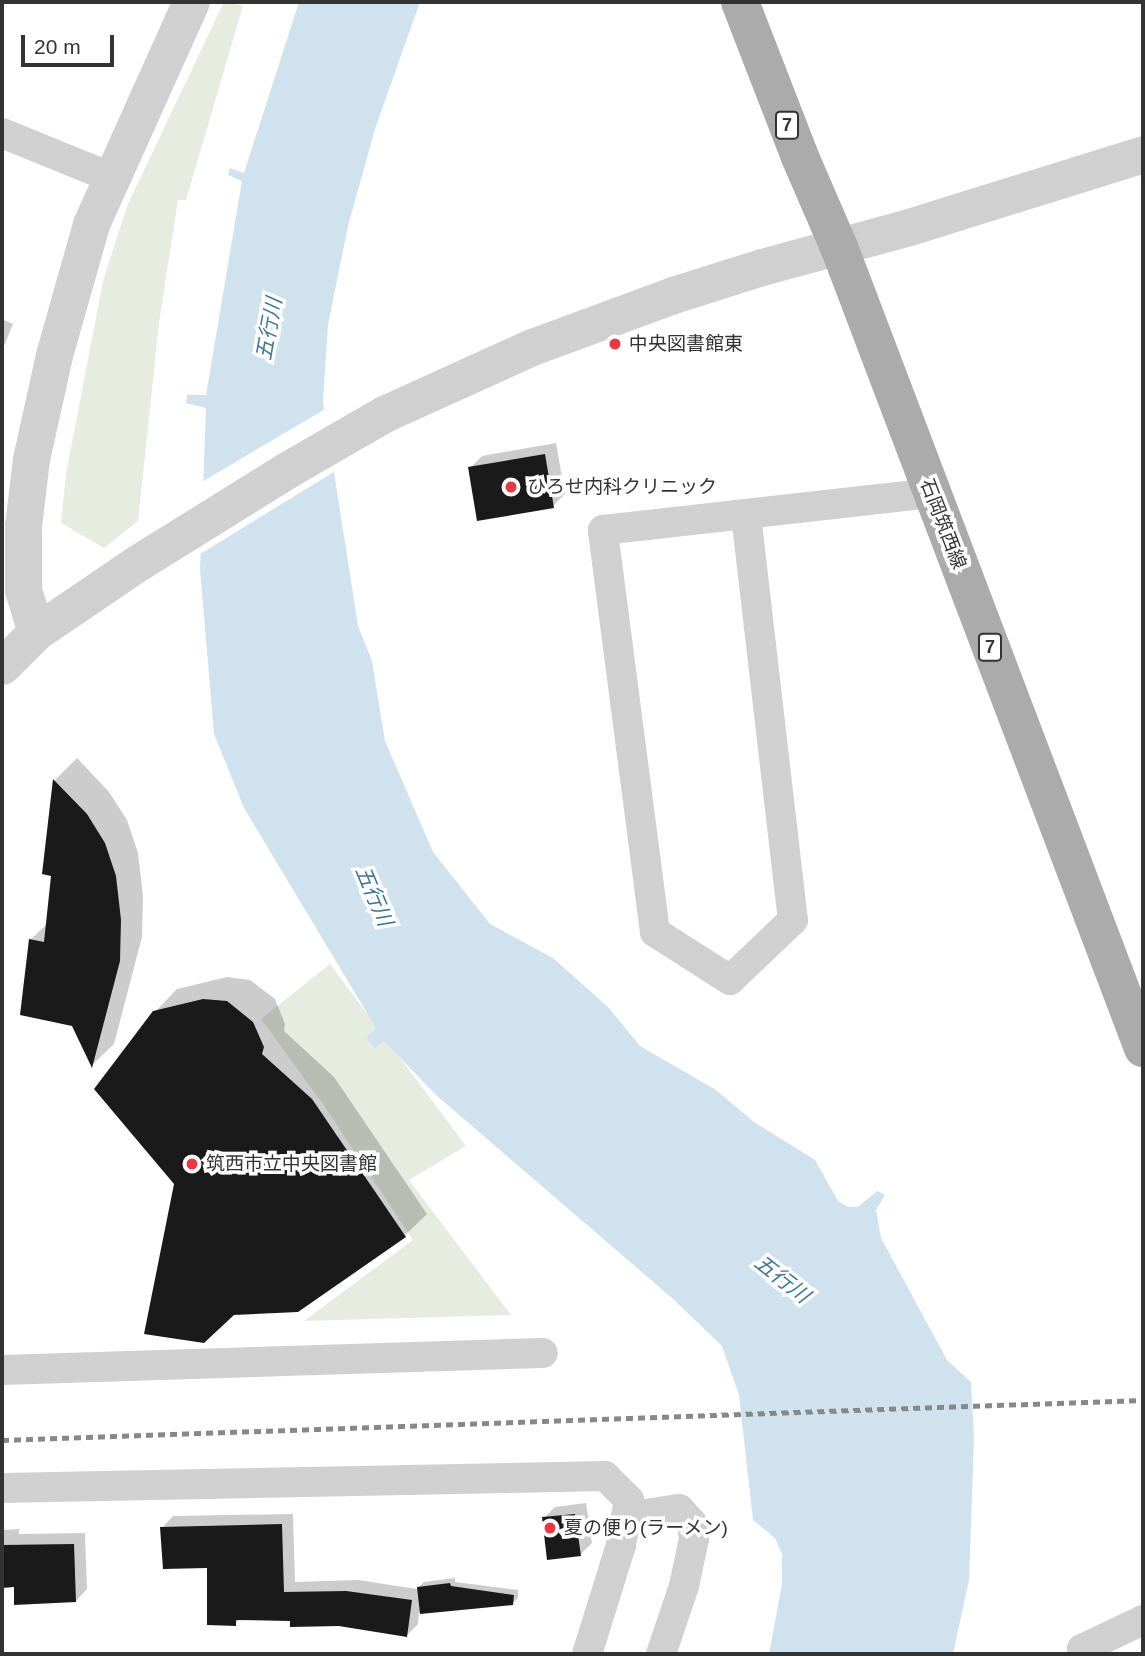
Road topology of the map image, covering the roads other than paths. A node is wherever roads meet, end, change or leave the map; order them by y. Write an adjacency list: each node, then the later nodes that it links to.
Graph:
1 (191, 2): 5 (street)
2 (740, 2): 6 (main road, 石岡筑西線 / 7)
3 (2, 132): 5 (street)
4 (1143, 154): 6 (street)
5 (110, 177): 9 (street)
6 (839, 247): 7 (main road, 石岡筑西線 / 7); 9 (street)
7 (931, 494): 8 (street); 11 (main road, 石岡筑西線 / 7)
8 (746, 514): 8 (street)
9 (36, 632): 10 (street)
10 (2, 666)
11 (1143, 1048)
12 (543, 1353): 13 (street)
13 (2, 1370)
14 (2, 1488): 15 (street)
15 (626, 1517): 17 (street); 18 (street)
16 (1143, 1620): 19 (street)
17 (587, 1654)
18 (661, 1654)
19 (1083, 1654)

